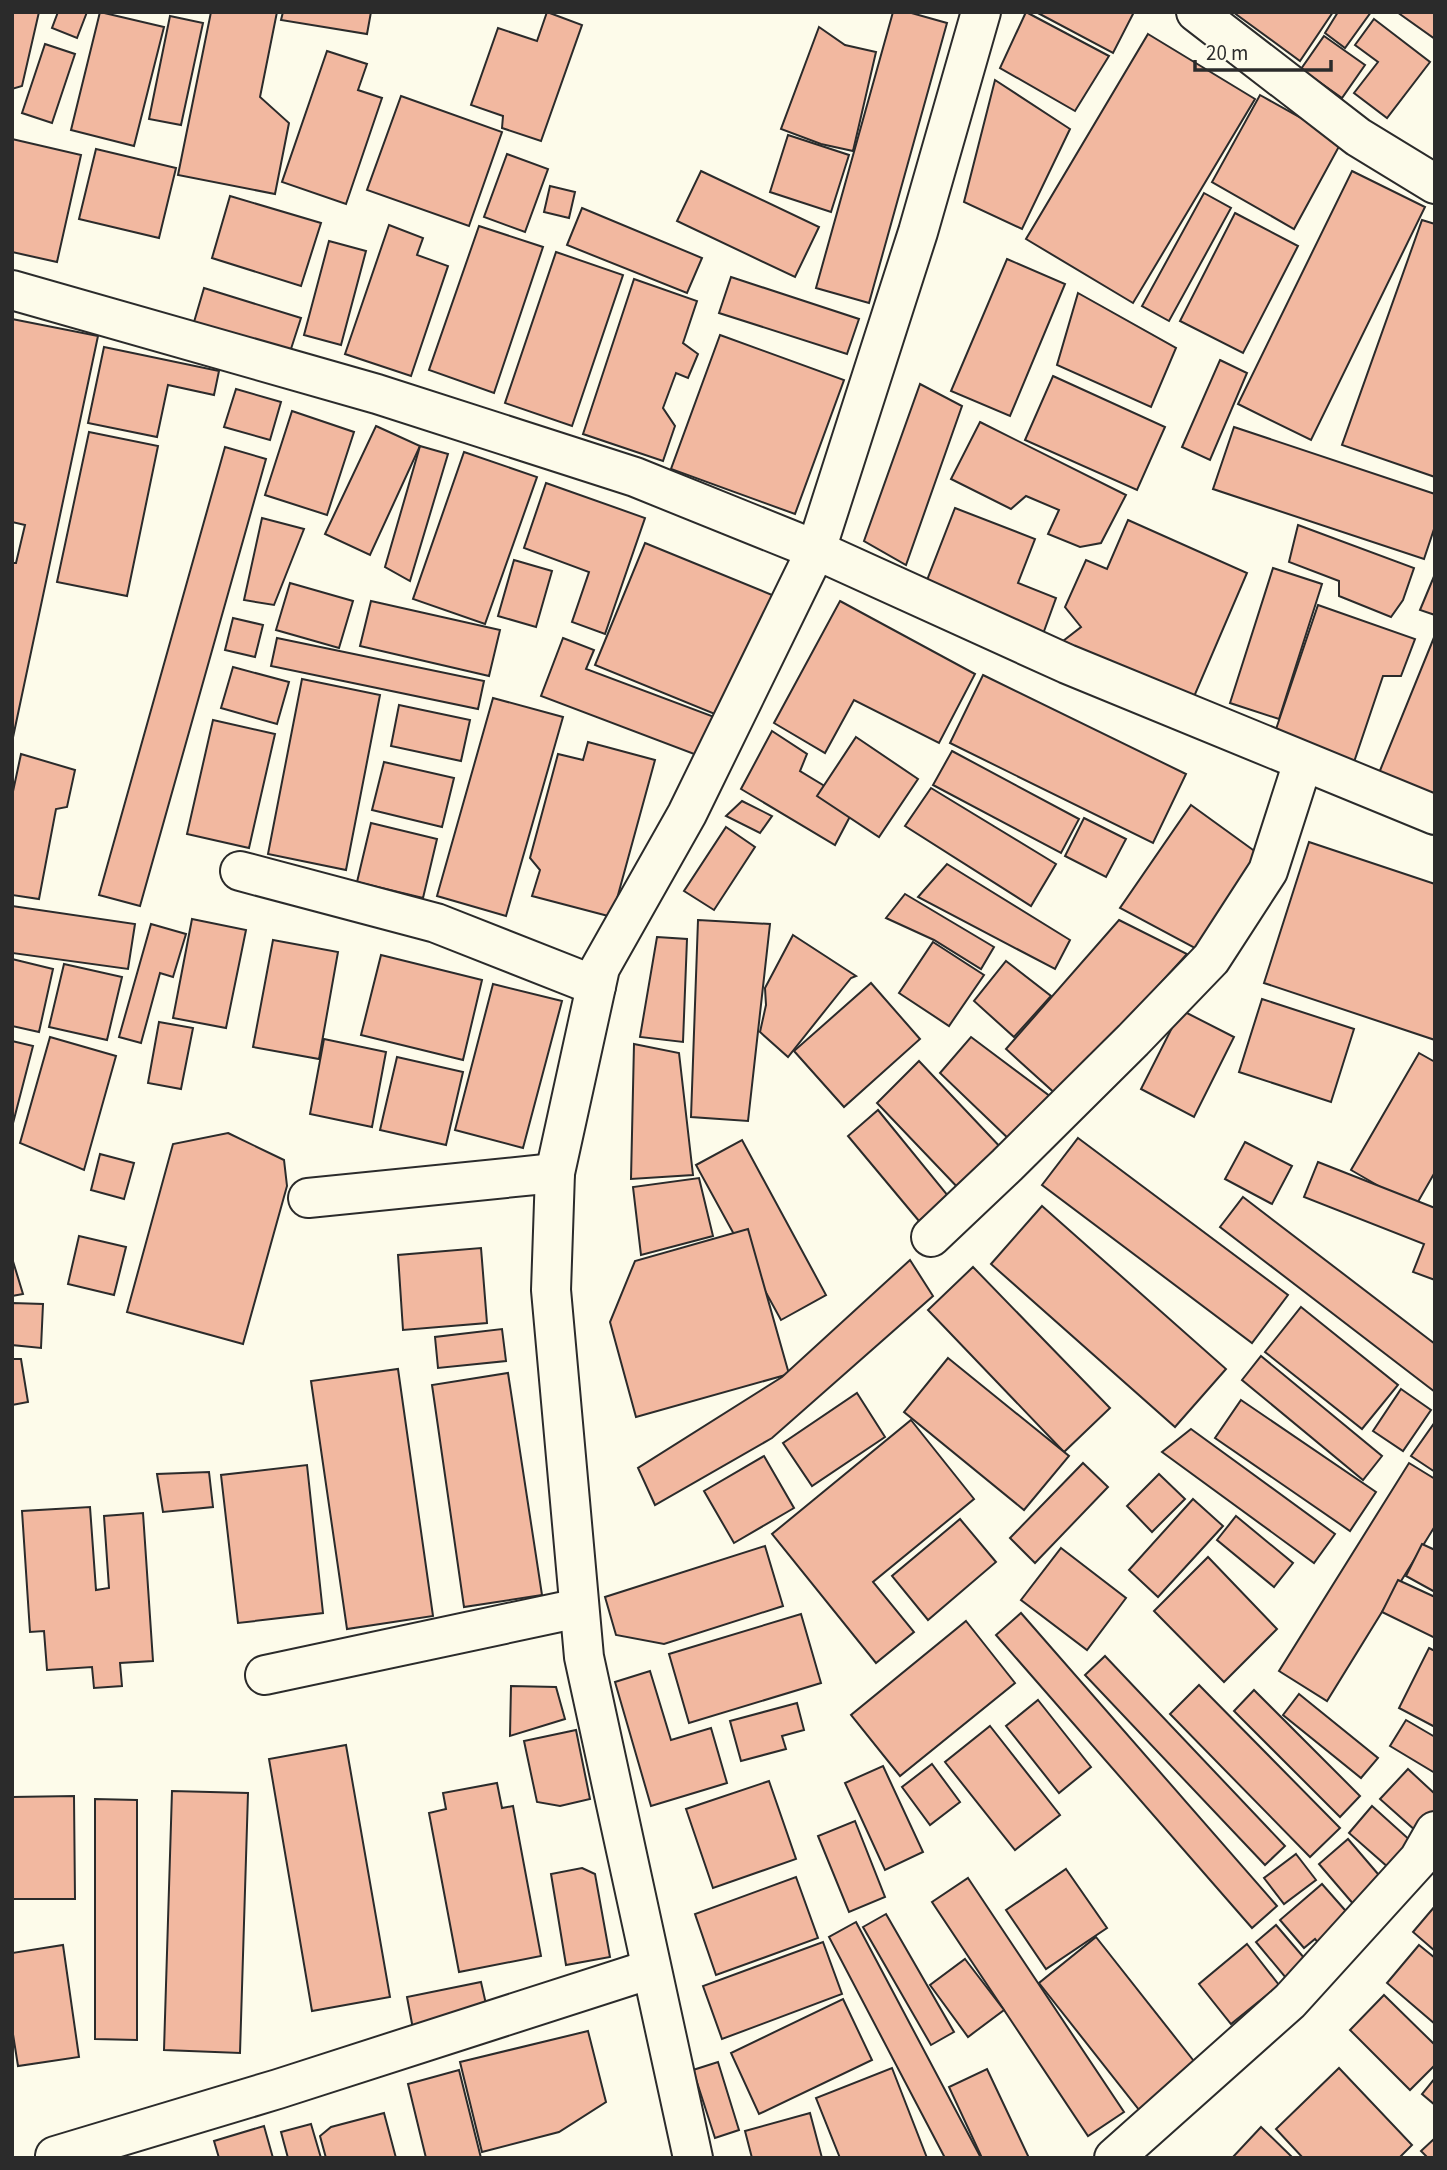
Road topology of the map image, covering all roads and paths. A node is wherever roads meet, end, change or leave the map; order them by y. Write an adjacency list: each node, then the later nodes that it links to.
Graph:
1 (981, 12): 5 (street)
2 (1196, 12): 3 (street)
3 (1435, 184)
4 (12, 290): 5 (street)
5 (817, 550): 6 (street); 9 (street)
6 (1303, 762): 7 (street); 12 (street)
7 (1435, 815)
8 (240, 871): 9 (street)
9 (596, 986): 10 (street)
10 (555, 1173): 11 (street); 13 (street)
11 (308, 1198)
12 (931, 1237)
13 (579, 1608): 14 (street); 16 (street)
14 (265, 1675)
15 (1435, 1831): 19 (street)
16 (651, 1969): 17 (street); 18 (street)
17 (55, 2156)
18 (693, 2158)
19 (1114, 2158)

